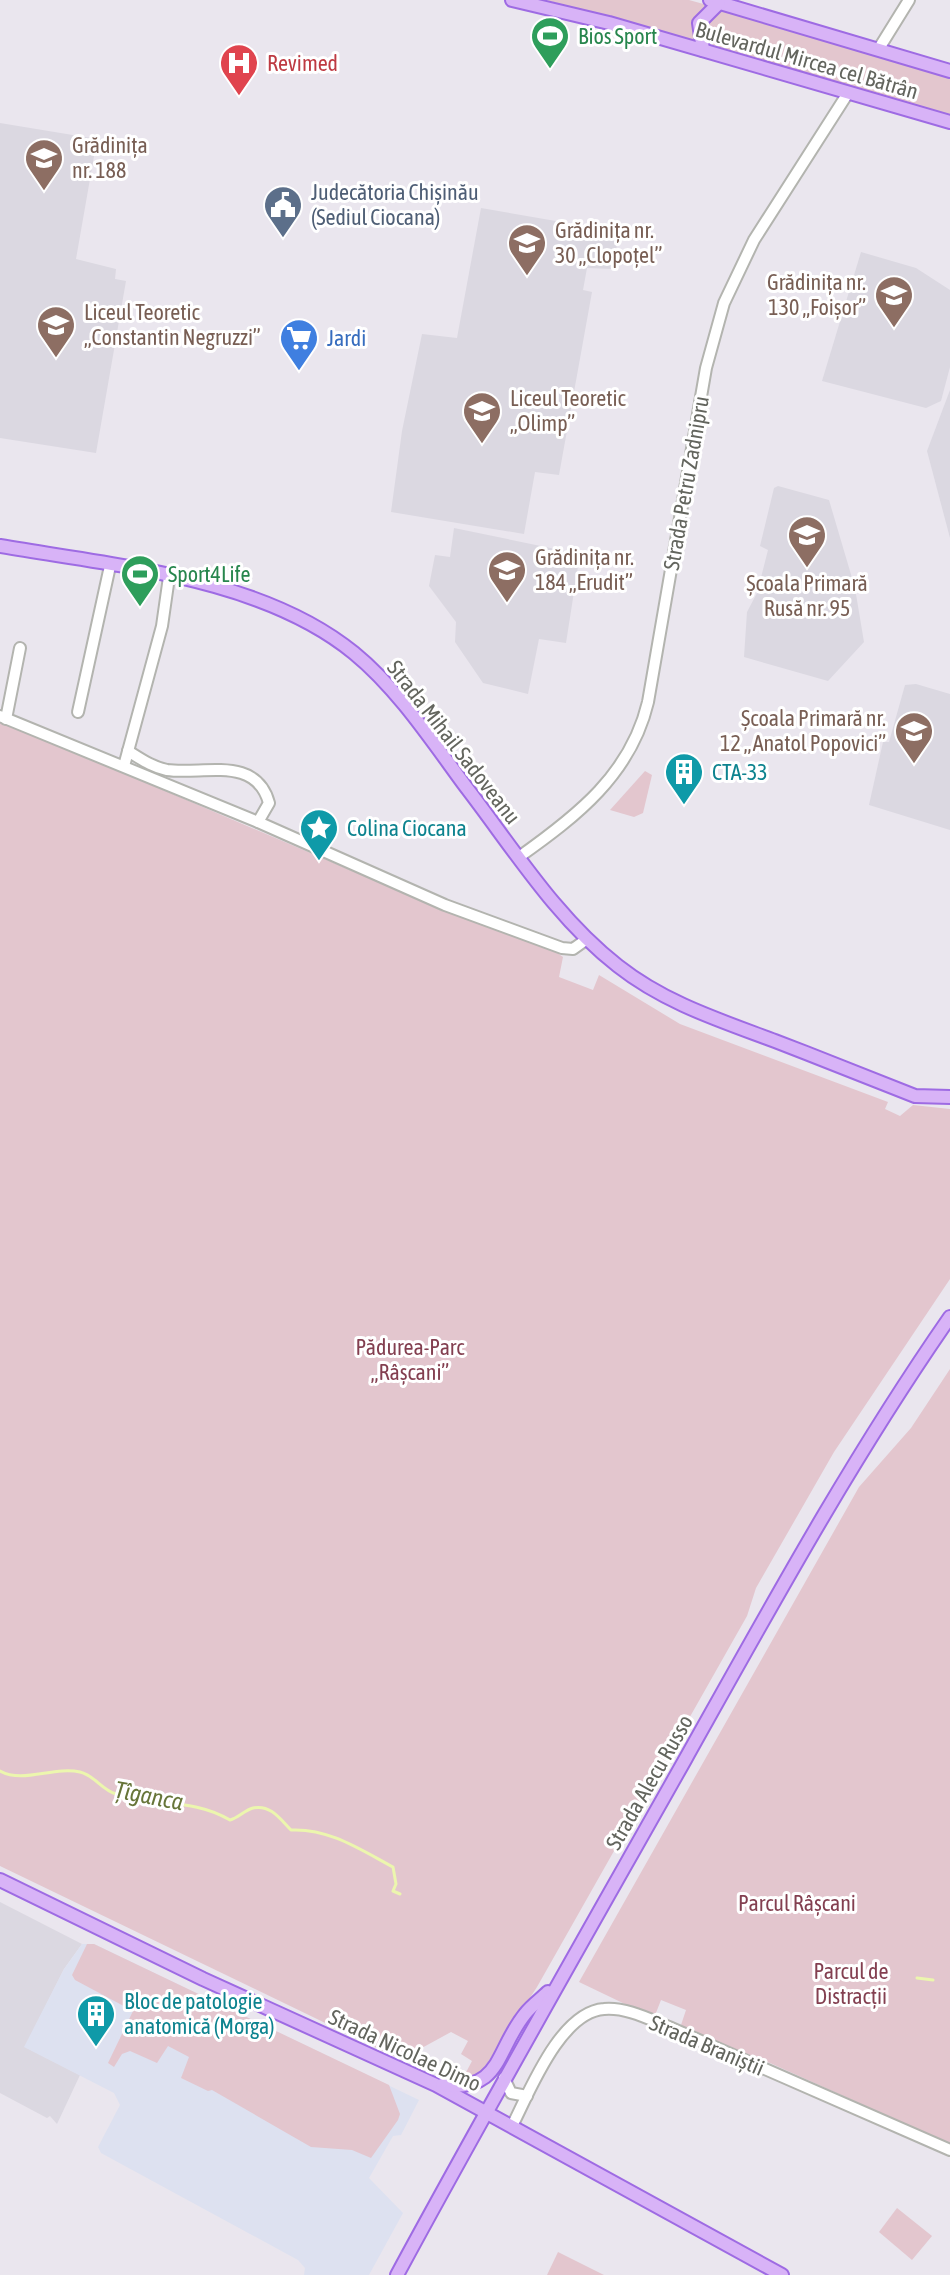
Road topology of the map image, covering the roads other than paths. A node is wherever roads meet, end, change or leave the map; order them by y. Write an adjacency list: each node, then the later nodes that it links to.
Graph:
1 (512, 0): 4 (main road, Bulevardul Mircea cel Bătrân)
2 (909, 0): 5 (street)
3 (714, 2): 4 (main road); 5 (main road, Bulevardul Mircea cel Bătrân)
4 (703, 50): 7 (main road, Bulevardul Mircea cel Bătrân)
5 (878, 50): 6 (main road, Bulevardul Mircea cel Bătrân)
6 (950, 71)
7 (848, 93): 8 (main road, Bulevardul Mircea cel Bătrân); 18 (street, Strada Petru Zadnipru)
8 (950, 122)
9 (0, 546): 10 (main road, Strada Mihail Sadoveanu)
10 (110, 566): 11 (main road, Strada Mihail Sadoveanu); 13 (street)
11 (169, 577): 15 (street); 18 (main road, Strada Mihail Sadoveanu)
12 (20, 648): 14 (street)
13 (78, 712)
14 (3, 717): 16 (street)
15 (128, 751): 16 (street); 17 (street)
16 (124, 766): 17 (street)
17 (258, 822): 19 (street)
18 (519, 857): 19 (main road, Strada Mihail Sadoveanu)
19 (587, 939): 20 (main road, Strada Mihail Sadoveanu)
20 (950, 1097)
21 (950, 1317): 23 (main road, Strada Alecu Russo)
22 (0, 1880): 25 (main road, Strada Nicolae Dimo)
23 (557, 1985): 24 (main road, Strada Alecu Russo); 25 (main road)
24 (504, 2078): 26 (street); 27 (main road, Strada Alecu Russo)
25 (436, 2085): 27 (main road, Strada Nicolae Dimo)
26 (530, 2091): 28 (street, Strada Braniștii); 29 (street, Strada Braniștii)
27 (486, 2111): 28 (main road, Strada Nicolae Dimo); 30 (main road, Strada Alecu Russo)
28 (512, 2126): 31 (main road, Strada Nicolae Dimo)
29 (950, 2150)
30 (397, 2275)
31 (782, 2275)

